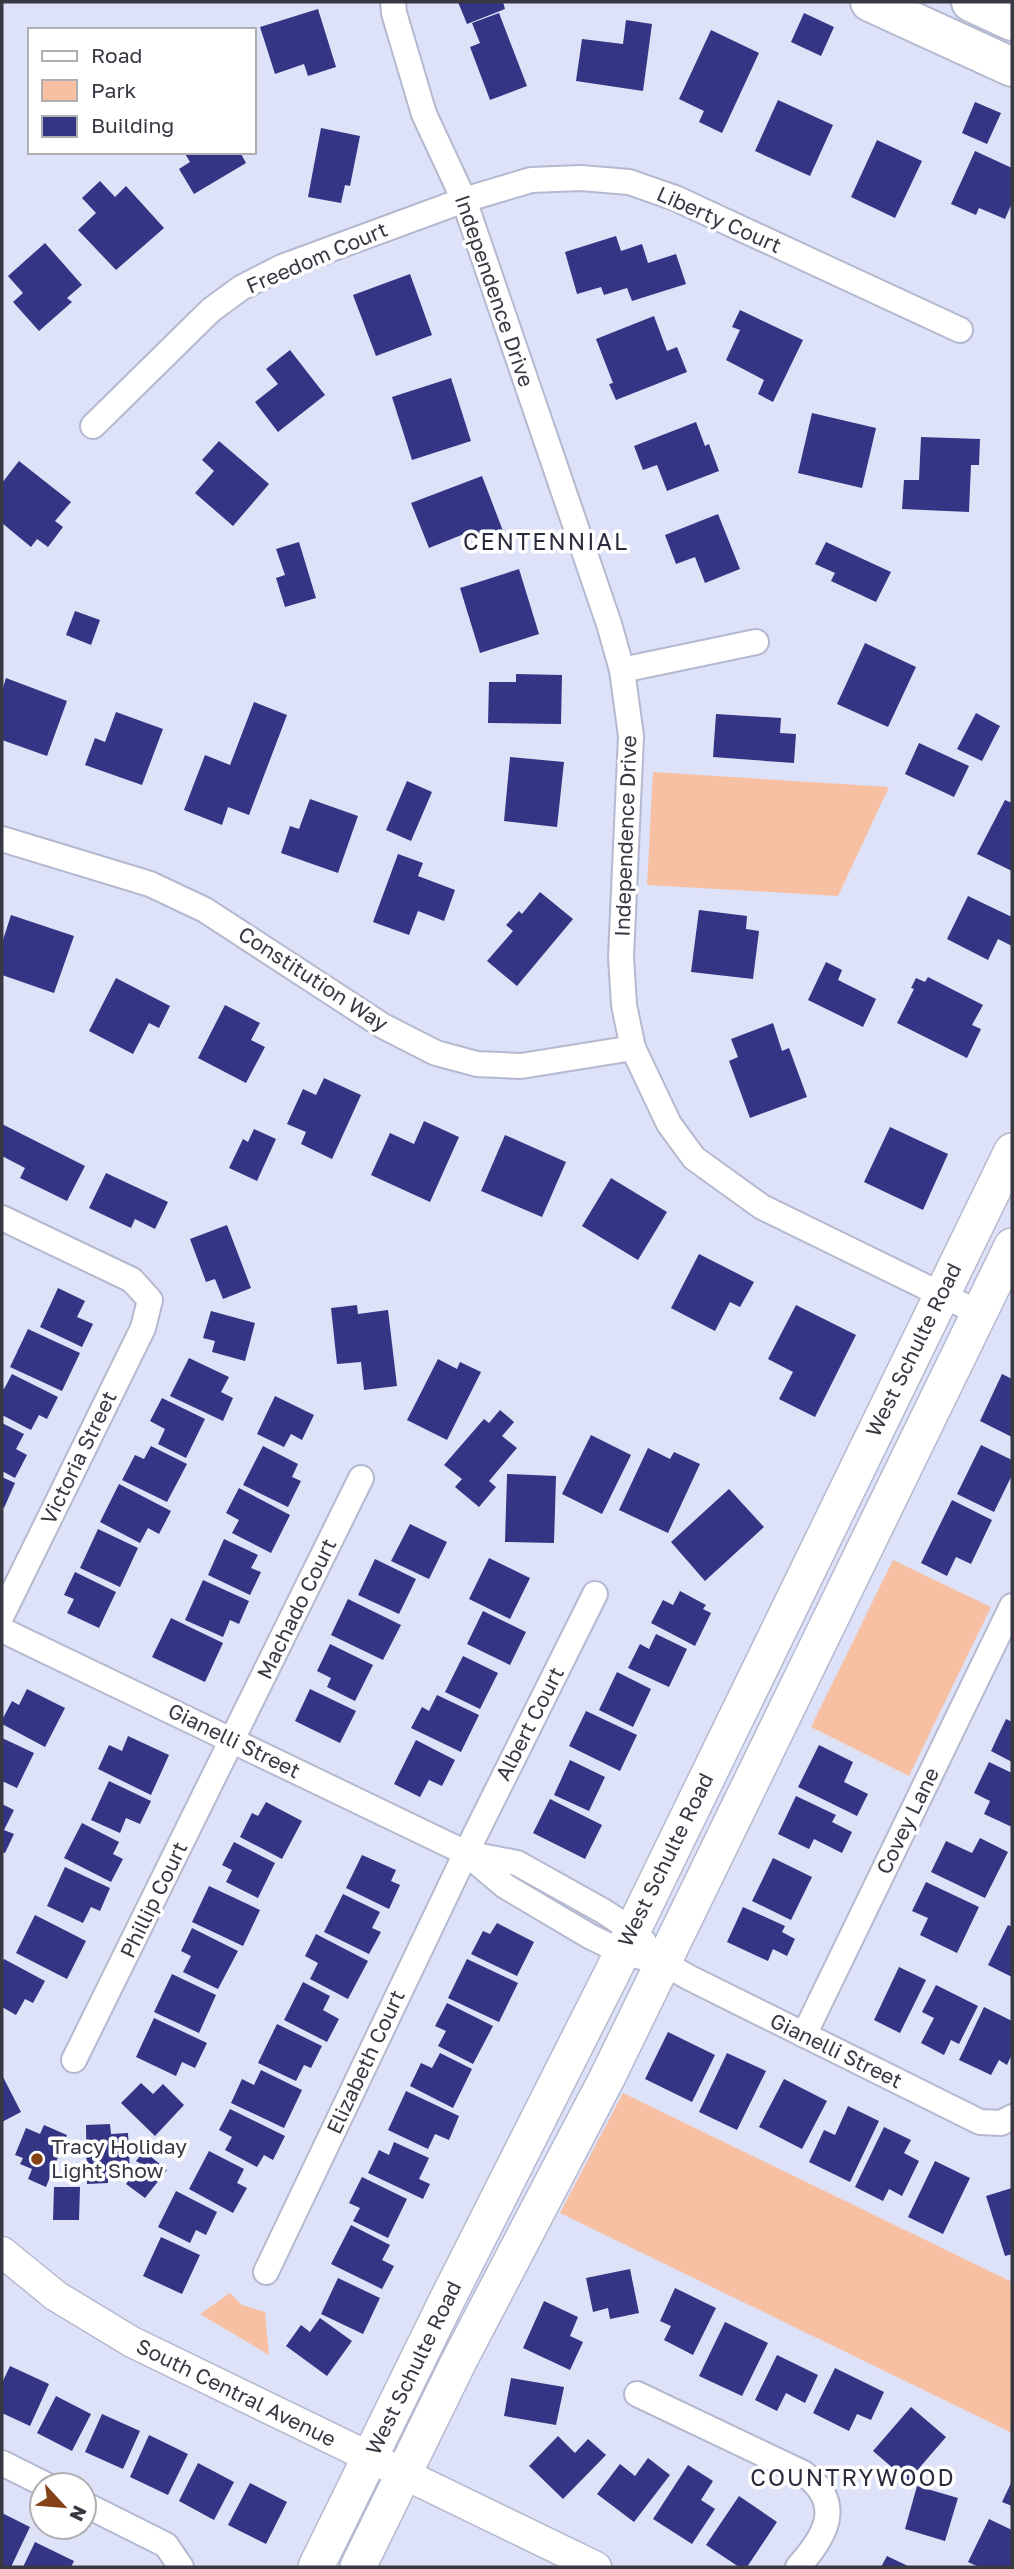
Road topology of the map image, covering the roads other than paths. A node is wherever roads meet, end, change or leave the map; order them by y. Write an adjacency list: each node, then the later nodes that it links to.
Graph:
1 (393, 2): 6 (street, Independence Drive)
2 (870, 2): 5 (main road)
3 (971, 2): 4 (main road)
4 (1012, 21)
5 (1012, 66)
6 (464, 200): 7 (street, Liberty Court); 8 (street, Freedom Court); 10 (street, Independence Drive)
7 (960, 330)
8 (93, 426)
9 (756, 642): 10 (street)
10 (622, 670): 12 (street, Independence Drive)
11 (2, 839): 12 (street, Constitution Way)
12 (633, 1048): 16 (street, Independence Drive)
13 (1012, 1151): 16 (main road, West Schulte Road)
14 (2, 1218): 21 (street, Victoria Street)
15 (1012, 1246): 17 (main road, West Schulte Road)
16 (941, 1295): 17 (street, Independence Drive); 25 (main road, West Schulte Road)
17 (979, 1314): 26 (main road, West Schulte Road)
18 (361, 1478): 23 (street, Machado Court)
19 (595, 1594): 24 (street, Albert Court)
20 (1012, 1606): 27 (street, Covey Lane)
21 (2, 1615)
22 (2, 1630): 23 (street, Gianelli Street)
23 (233, 1740): 24 (street, Gianelli Street); 28 (street, Phillip Court)
24 (466, 1853): 25 (street, Gianelli Street); 31 (street, Elizabeth Court)
25 (627, 1941): 26 (street, Gianelli Street); 33 (main road, West Schulte Road)
26 (663, 1963): 27 (street, Gianelli Street); 35 (main road, West Schulte Road)
27 (804, 2035): 29 (street, Gianelli Street)
28 (74, 2060)
29 (1012, 2117)
30 (2, 2252): 33 (street, South Central Avenue)
31 (266, 2272)
32 (638, 2394): 42 (street)
33 (369, 2457): 35 (street, South Central Avenue); 39 (main road, West Schulte Road)
34 (2, 2463): 36 (street)
35 (404, 2473): 40 (main road, West Schulte Road); 41 (street, South Central Avenue)
36 (28, 2476)
37 (98, 2511): 38 (street)
38 (181, 2567)
39 (316, 2567)
40 (358, 2567)
41 (596, 2567)
42 (798, 2567)

